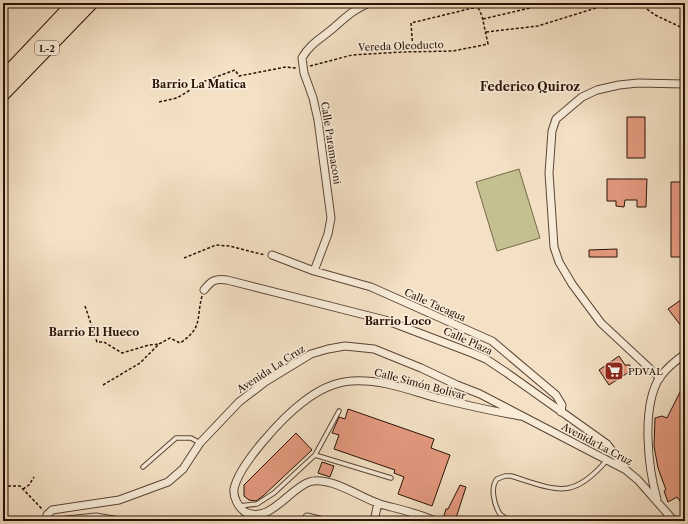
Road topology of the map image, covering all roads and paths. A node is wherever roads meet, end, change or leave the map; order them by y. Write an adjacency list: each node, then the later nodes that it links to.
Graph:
1 (74, 3): 14 (highway, L-2)
2 (91, 3): 16 (highway, L-2)
3 (369, 3): 13 (street)
4 (476, 3): 8 (path)
5 (551, 3): 9 (path)
6 (639, 3): 10 (path)
7 (606, 4): 11 (path)
8 (478, 7): 9 (path); 12 (path)
9 (483, 19): 11 (path)
10 (685, 29)
11 (486, 32): 12 (path, Vereda Oleoducto)
12 (413, 51): 13 (path, Vereda Oleoducto)
13 (302, 68): 17 (path, Vereda Oleoducto); 20 (street, Calle Paramaconi)
14 (3, 78)
15 (685, 84): 25 (street)
16 (3, 94)
17 (160, 102)
18 (272, 255): 19 (path); 20 (street, Calle Tacagua)
19 (184, 258)
20 (314, 271): 28 (street, Calle Tacagua)
21 (204, 290): 23 (path); 28 (street, Calle Plaza)
22 (85, 306): 23 (path)
23 (160, 344): 26 (path)
24 (685, 354): 25 (street)
25 (660, 378): 39 (street)
26 (103, 385)
27 (339, 411): 31 (lane)
28 (561, 412): 34 (street, Calle Plaza)
29 (524, 416): 30 (street, Avenida La Cruz); 32 (street, Avenida La Cruz); 41 (street, Calle Simón Bolívar)
30 (200, 442): 33 (lane); 43 (street, Avenida La Cruz)
31 (315, 455): 36 (lane); 41 (lane)
32 (607, 460): 34 (street, Avenida La Cruz); 49 (lane)
33 (142, 467)
34 (626, 470): 39 (street, Avenida La Cruz)
35 (34, 476): 38 (path)
36 (391, 478)
37 (3, 486): 38 (path)
38 (23, 489): 43 (path)
39 (657, 501): 50 (street, Avenida La Cruz)
40 (378, 503): 41 (street); 47 (street); 48 (street)
41 (240, 506)
42 (307, 517): 46 (street)
43 (47, 518)
44 (58, 521): 45 (street)
45 (119, 521)
46 (324, 521)
47 (374, 521)
48 (434, 521)
49 (512, 521)
50 (674, 521)

